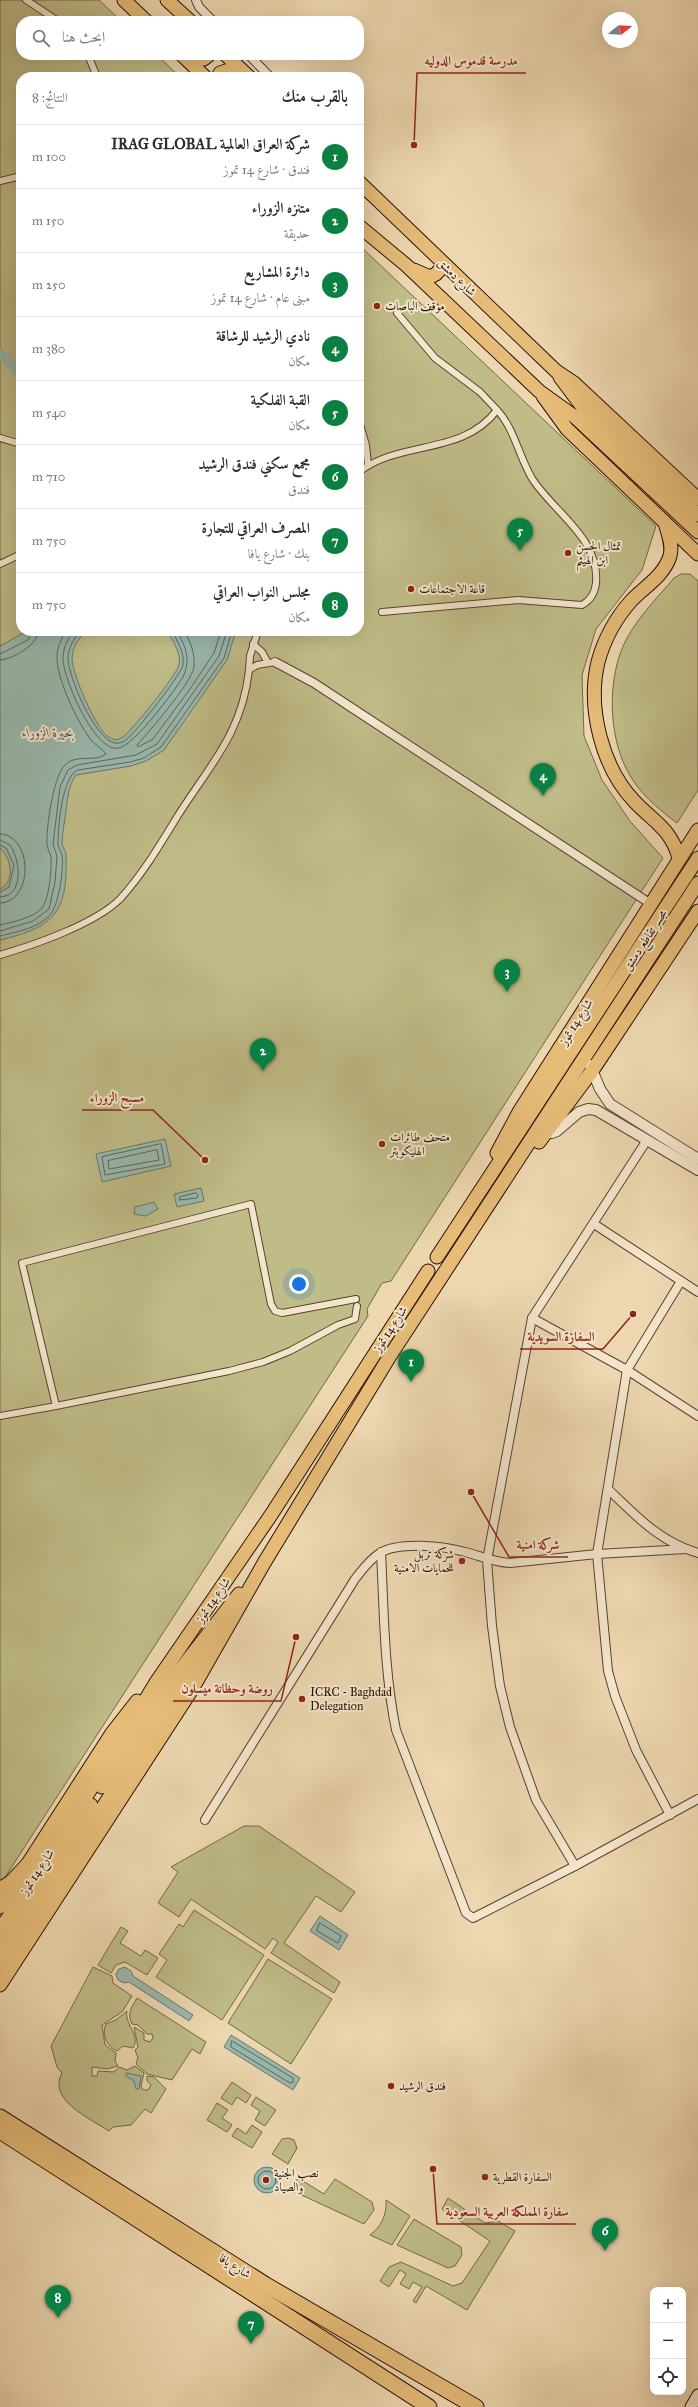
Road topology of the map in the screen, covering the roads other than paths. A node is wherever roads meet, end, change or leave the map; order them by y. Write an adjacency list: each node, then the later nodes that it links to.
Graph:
1 (26, 0): 5 (street)
2 (124, 0): 6 (main road)
3 (167, 0): 7 (main road)
4 (196, 0): 8 (street)
5 (50, 16)
6 (141, 16)
7 (185, 16)
8 (208, 16)
9 (90, 60): 13 (street)
10 (187, 60): 14 (main road)
11 (231, 60): 17 (main road)
12 (254, 60): 18 (street)
13 (95, 72)
14 (200, 72)
15 (222, 72): 16 (main road)
16 (238, 72)
17 (244, 72)
18 (265, 72)
19 (16, 177): 20 (street)
20 (0, 181)
21 (364, 187): 24 (main road, شارع دمشق)
22 (364, 230): 23 (main road)
23 (406, 265): 24 (main road); 27 (main road)
24 (444, 265): 26 (main road, شارع دمشق)
25 (397, 313): 28 (street)
26 (556, 371): 34 (main road, شارع دمشق); 35 (main road, شارع دمشق)
27 (539, 391): 36 (main road); 37 (main road)
28 (496, 410): 32 (street); 41 (street)
29 (0, 438): 31 (street)
30 (364, 438): 32 (street)
31 (16, 443)
32 (368, 465): 33 (street)
33 (364, 468)
34 (698, 499)
35 (698, 515)
36 (665, 523): 38 (main road); 47 (main road)
37 (698, 532)
38 (698, 554)
39 (16, 556): 40 (street)
40 (0, 564)
41 (382, 612)
42 (256, 636): 43 (street)
43 (253, 644): 44 (street); 45 (street)
44 (272, 663): 45 (street); 50 (street)
45 (249, 670): 52 (street)
46 (698, 830): 47 (main road, شارع 14 تموز)
47 (679, 858): 50 (main road, شارع 14 تموز)
48 (698, 858): 53 (main road, مجسر تقاطع دمشق)
49 (698, 883): 53 (main road, مجسر تقاطع دمشق)
50 (651, 904): 56 (main road, شارع 14 تموز)
51 (698, 911): 55 (main road, شارع 14 تموز)
52 (0, 955)
53 (597, 1026): 54 (main road, شارع 14 تموز); 57 (main road, شارع 14 تموز)
54 (587, 1055): 55 (street); 59 (main road, شارع 14 تموز)
55 (592, 1071): 58 (main road, شارع 14 تموز); 61 (street)
56 (519, 1112): 57 (main road); 63 (main road, شارع 14 تموز)
57 (522, 1130): 59 (main road); 63 (main road, شارع 14 تموز)
58 (547, 1132): 59 (main road); 60 (street); 64 (main road, شارع 14 تموز)
59 (534, 1136): 64 (main road, شارع 14 تموز)
60 (647, 1140): 62 (street); 65 (street)
61 (698, 1160)
62 (698, 1170)
63 (462, 1219): 66 (main road, شارع 14 تموز)
64 (476, 1224): 74 (main road, شارع 14 تموز)
65 (594, 1224): 68 (street); 72 (street)
66 (437, 1257)
67 (428, 1271): 73 (main road, شارع 14 تموز)
68 (681, 1281): 69 (street); 75 (street)
69 (698, 1292)
70 (356, 1299): 76 (street)
71 (357, 1306): 76 (street)
72 (532, 1318): 75 (street); 84 (street)
73 (376, 1352): 74 (main road); 86 (main road, شارع 14 تموز)
74 (388, 1359): 85 (main road, شارع 14 تموز)
75 (628, 1370): 78 (street); 79 (street)
76 (56, 1406): 77 (street)
77 (0, 1416)
78 (698, 1416)
79 (608, 1489): 80 (street); 83 (street)
80 (686, 1550): 82 (street); 83 (street)
81 (381, 1552): 84 (street); 89 (street); 91 (street)
82 (698, 1553)
83 (597, 1554): 84 (street); 88 (street)
84 (487, 1560): 91 (street)
85 (264, 1563): 95 (main road, شارع 14 تموز); 96 (main road); 97 (main road, شارع 14 تموز)
86 (157, 1681): 90 (main road); 94 (main road, شارع 14 تموز)
87 (698, 1799): 88 (street)
88 (670, 1815): 91 (street)
89 (205, 1820)
90 (31, 1862): 92 (highway); 93 (main road)
91 (575, 1866)
92 (0, 1890)
93 (0, 1907)
94 (0, 1930)
95 (0, 1949)
96 (0, 1966)
97 (0, 1984)
98 (0, 2117): 102 (highway, شارع يافا)
99 (0, 2131): 101 (highway, شارع يافا)
100 (698, 2395): 103 (main road)
101 (429, 2407)
102 (476, 2407)
103 (691, 2407)

